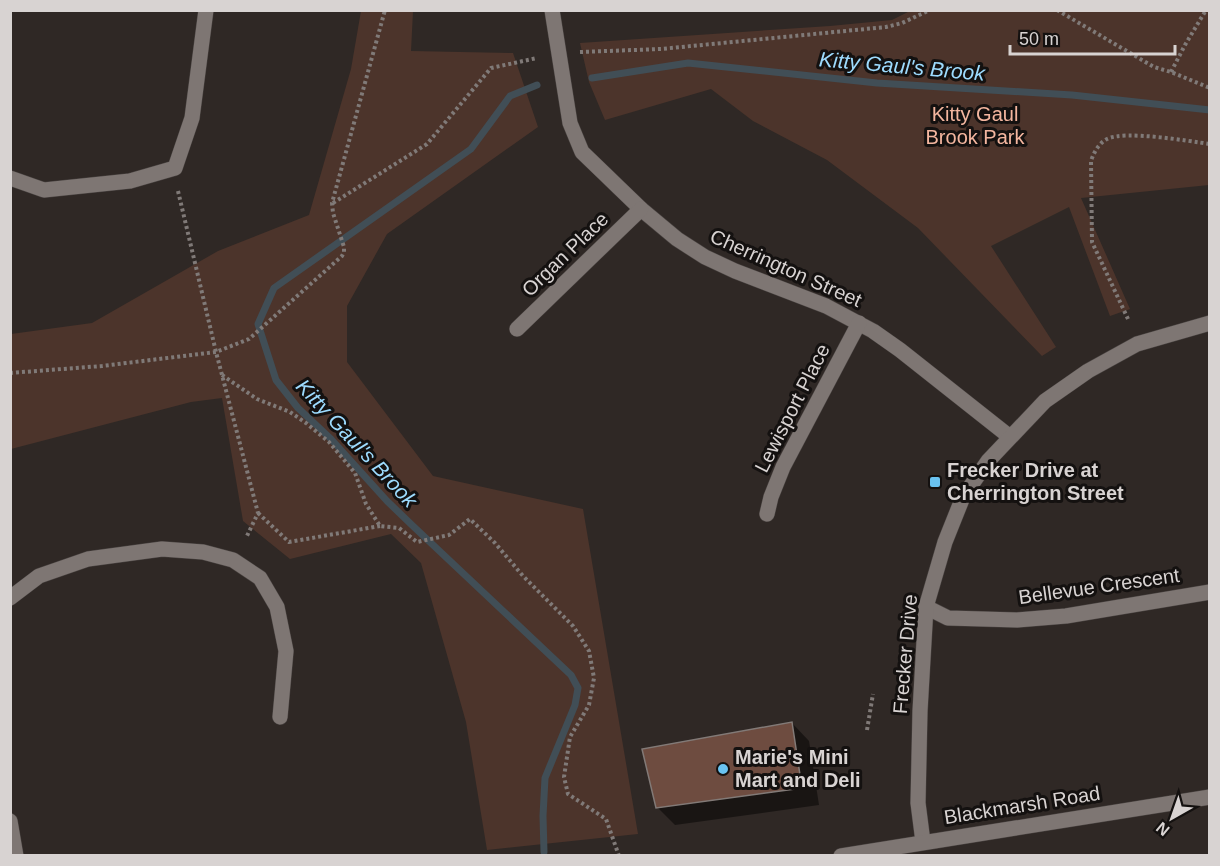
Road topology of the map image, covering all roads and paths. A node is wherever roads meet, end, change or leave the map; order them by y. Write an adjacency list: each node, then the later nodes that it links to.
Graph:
1 (206, 10): 12 (street)
2 (385, 10): 14 (path)
3 (552, 10): 15 (street, Cherrington Street)
4 (930, 10): 7 (path)
5 (1058, 10): 9 (path)
6 (1206, 10): 9 (path)
7 (580, 52)
8 (537, 58): 14 (path)
9 (1171, 72): 10 (path)
10 (1209, 88)
11 (1209, 144): 16 (path)
12 (10, 178)
13 (178, 190): 20 (path)
14 (332, 204): 20 (path)
15 (641, 209): 18 (street, Cherrington Street); 19 (street, Organ Place)
16 (1128, 319)
17 (1209, 322): 23 (street, Frecker Drive)
18 (860, 323): 23 (street, Cherrington Street); 25 (street, Lewisport Place)
19 (517, 329)
20 (216, 352): 21 (path); 22 (path)
21 (10, 374)
22 (222, 375): 24 (path); 26 (path)
23 (1010, 437): 30 (street, Frecker Drive)
24 (258, 513): 26 (path); 27 (path)
25 (767, 514)
26 (380, 526): 38 (path)
27 (246, 538)
28 (1209, 592): 30 (street, Bellevue Crescent)
29 (10, 598): 32 (street)
30 (926, 607): 36 (street, Frecker Drive)
31 (873, 694): 33 (path)
32 (280, 717)
33 (867, 730)
34 (1209, 797): 36 (street, Blackmarsh Road)
35 (10, 821): 37 (street)
36 (923, 842): 39 (street, Blackmarsh Road)
37 (16, 855)
38 (619, 855)
39 (841, 855)

